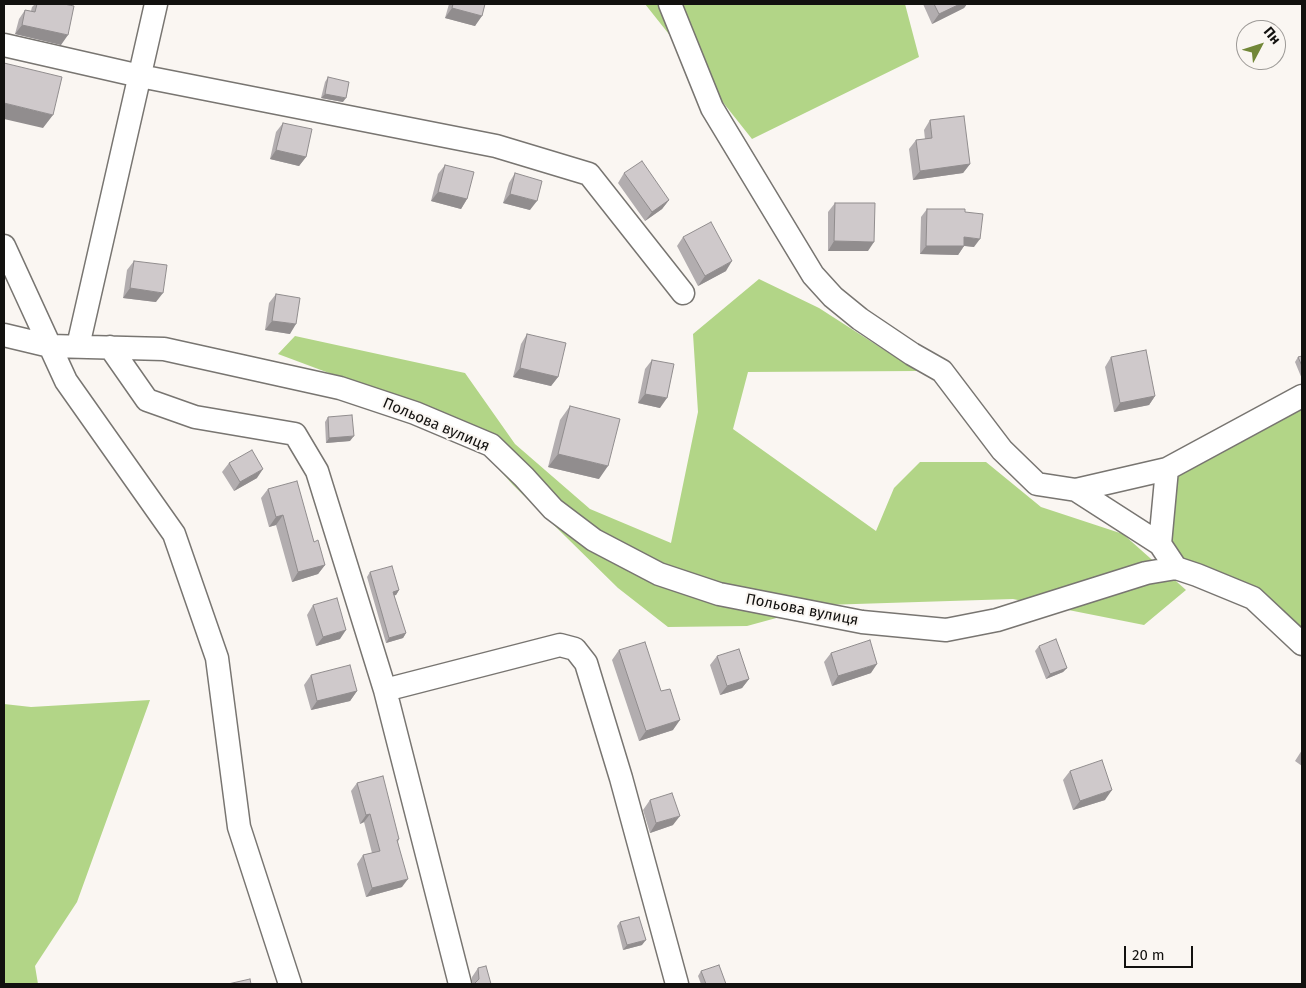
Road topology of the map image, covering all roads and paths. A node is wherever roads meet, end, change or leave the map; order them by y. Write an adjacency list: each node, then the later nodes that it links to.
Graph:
1 (156, 4): 4 (street)
2 (670, 4): 13 (street)
3 (4, 45): 4 (street)
4 (140, 76): 6 (street); 9 (street)
5 (4, 246): 8 (street)
6 (683, 294)
7 (4, 335): 8 (street, Польова вулиця)
8 (50, 346): 9 (street, Польова вулиця); 18 (street)
9 (78, 346): 10 (street, Польова вулиця)
10 (110, 347): 15 (street, Польова вулиця); 17 (street)
11 (1302, 396): 12 (street)
12 (1167, 469): 13 (street); 14 (street)
13 (1076, 490): 14 (street)
14 (1160, 544): 15 (street)
15 (1176, 568): 16 (street)
16 (1302, 644)
17 (385, 690): 19 (street); 20 (street)
18 (290, 984)
19 (460, 984)
20 (677, 984)

